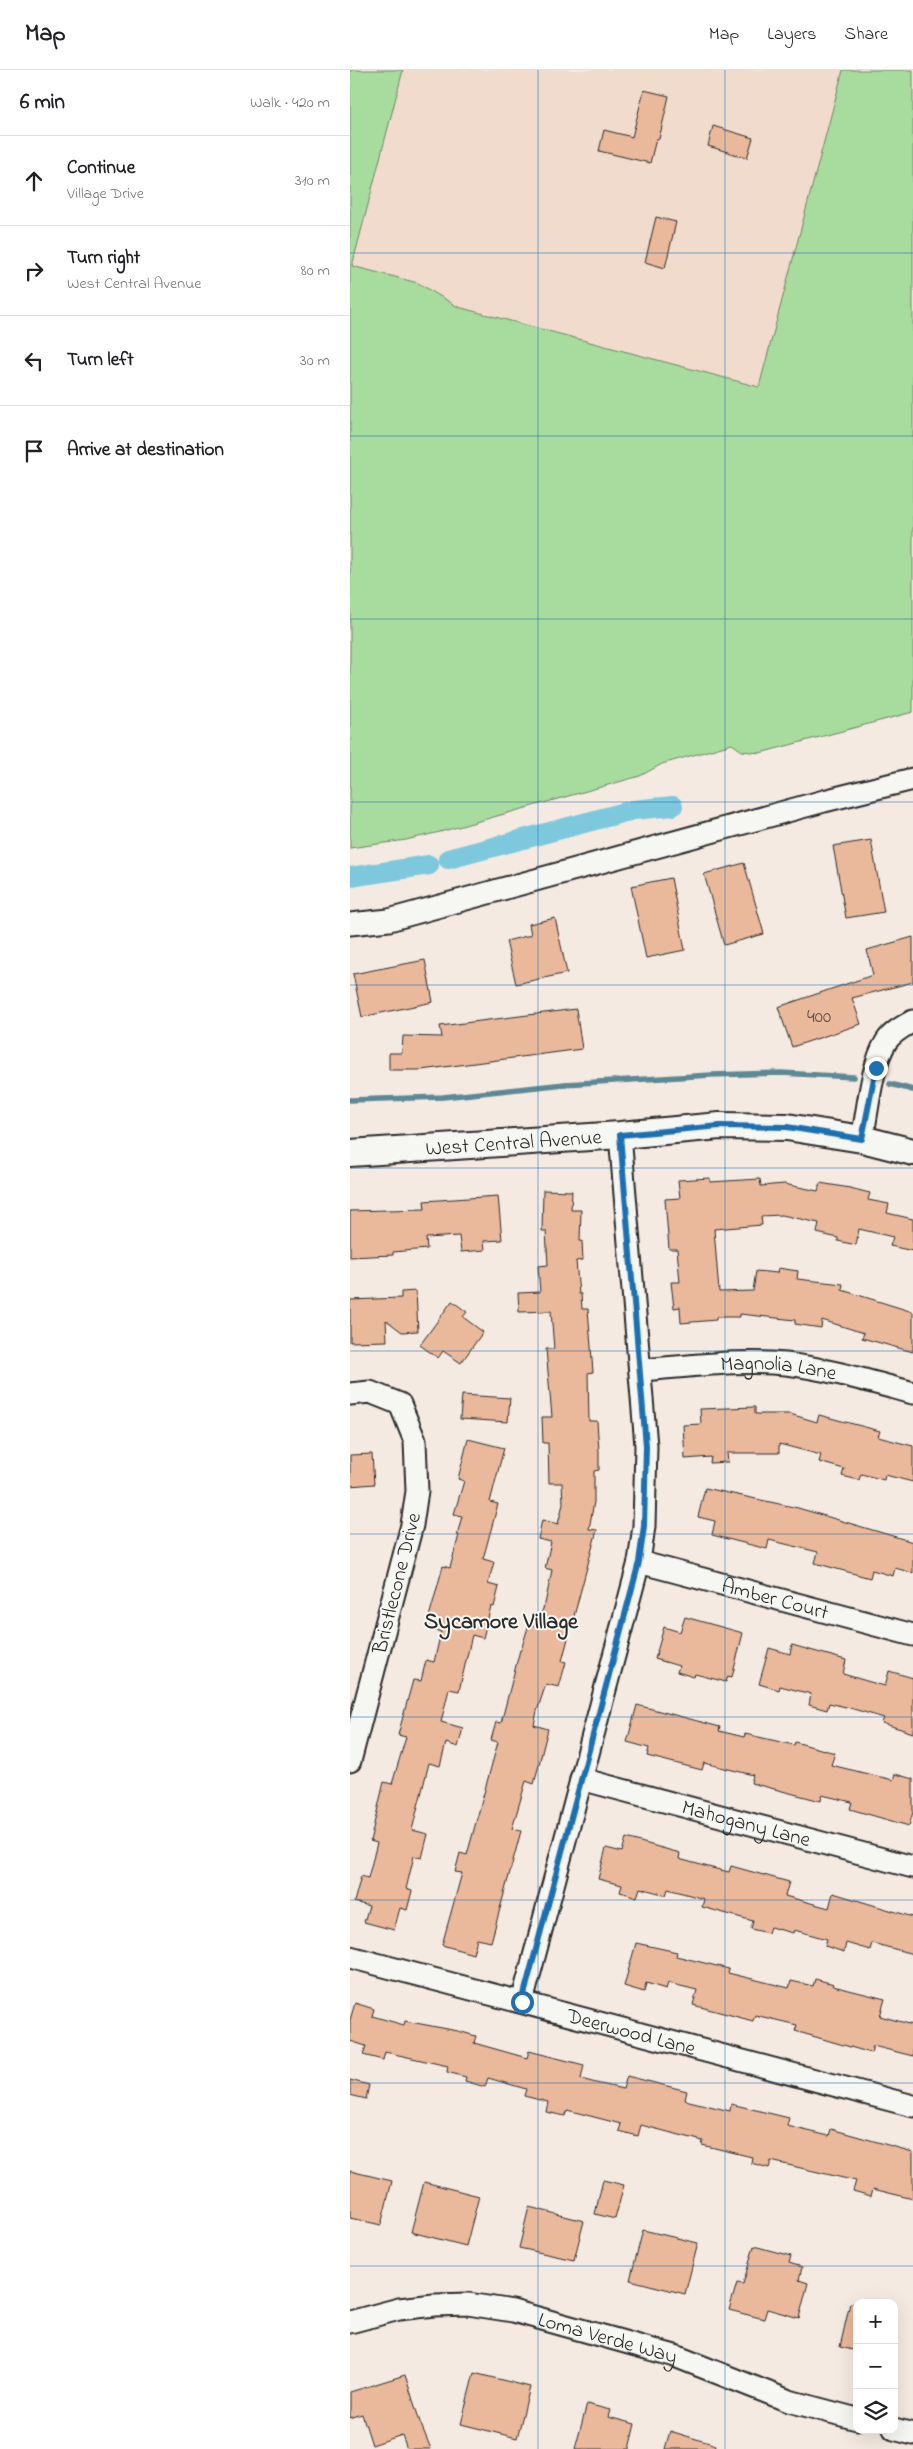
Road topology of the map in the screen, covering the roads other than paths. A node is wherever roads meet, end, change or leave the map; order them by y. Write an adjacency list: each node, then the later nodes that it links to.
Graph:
1 (913, 780): 2 (street)
2 (350, 924)
3 (913, 1020): 5 (street)
4 (620, 1135): 5 (street, West Central Avenue); 7 (street, West Central Avenue); 8 (street)
5 (862, 1139): 6 (street, West Central Avenue)
6 (913, 1152)
7 (350, 1153)
8 (640, 1370): 10 (street, Magnolia Lane); 11 (street)
9 (350, 1394): 13 (street, Bristlecone Drive)
10 (913, 1394)
11 (639, 1562): 12 (street, Amber Court); 14 (street)
12 (913, 1635)
13 (350, 1762)
14 (581, 1779): 15 (street, Mahogany Lane); 17 (street)
15 (913, 1868)
16 (350, 1957): 17 (street, Deerwood Lane)
17 (522, 2002): 18 (street, Deerwood Lane)
18 (913, 2106)
19 (350, 2322): 20 (street, Loma Verde Way)
20 (853, 2418)
21 (898, 2430): 22 (street)
22 (913, 2434)

